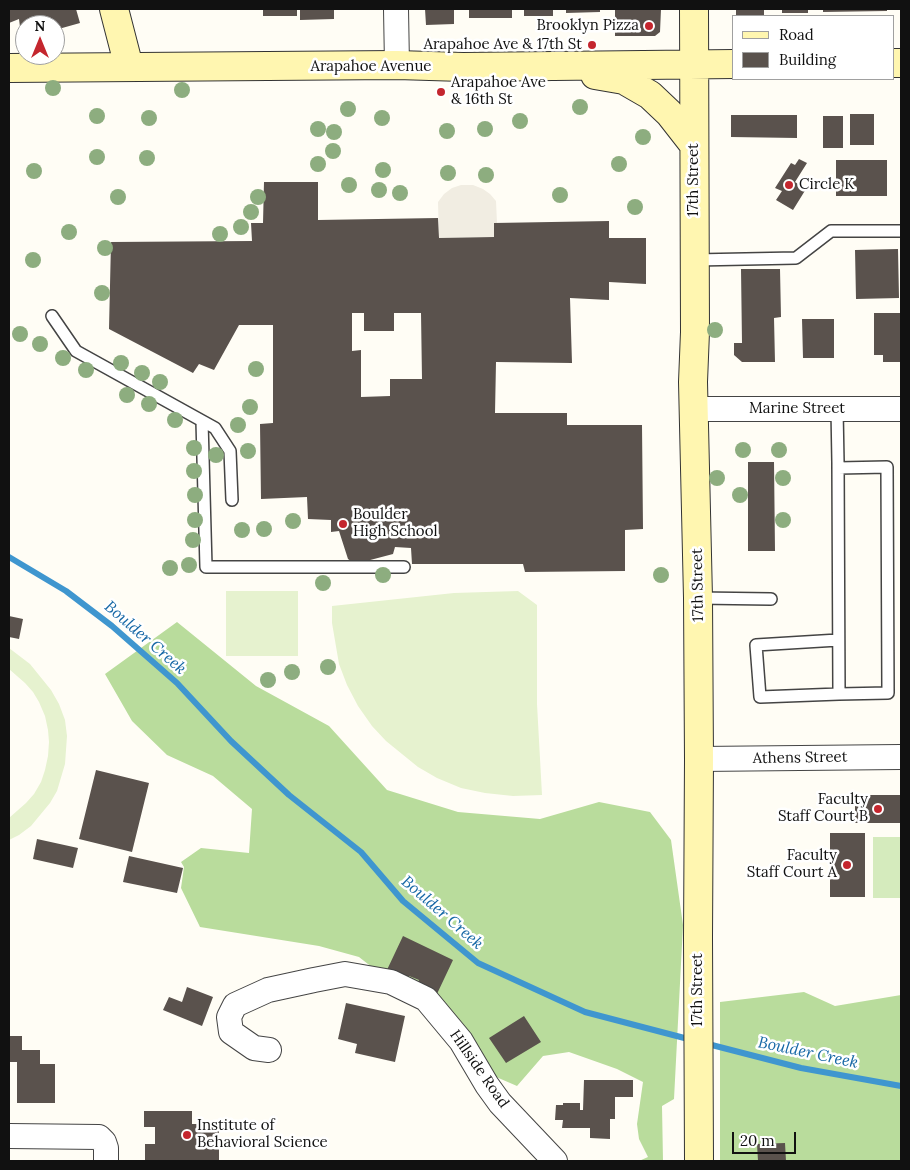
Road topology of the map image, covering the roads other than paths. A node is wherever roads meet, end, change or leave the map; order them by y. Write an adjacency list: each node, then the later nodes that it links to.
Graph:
1 (114, 9): 8 (street)
2 (396, 9): 6 (street)
3 (694, 9): 5 (street, 17th Street)
4 (732, 64): 5 (street, Arapahoe Avenue)
5 (694, 65): 7 (street, Arapahoe Avenue); 10 (street, 17th Street)
6 (397, 66): 7 (street, Arapahoe Avenue); 8 (street, Arapahoe Avenue)
7 (545, 66): 10 (street)
8 (129, 67): 9 (street, Arapahoe Avenue)
9 (9, 68)
10 (694, 145): 12 (street, 17th Street)
11 (901, 232): 12 (lane)
12 (695, 260): 15 (street, 17th Street)
13 (52, 316): 17 (lane)
14 (901, 409): 16 (street, Marine Street)
15 (693, 410): 16 (street, Marine Street); 21 (street, 17th Street)
16 (837, 410): 18 (lane)
17 (202, 421): 19 (lane); 20 (lane)
18 (838, 468): 23 (lane); 24 (lane)
19 (232, 500)
20 (404, 567)
21 (698, 598): 22 (lane); 26 (street, 17th Street)
22 (771, 599)
23 (838, 640): 24 (lane); 24 (lane)
24 (839, 694)
25 (901, 757): 26 (street, Athens Street)
26 (700, 759): 31 (street, 17th Street)
27 (269, 1050): 30 (street, Hillside Road)
28 (9, 1136): 29 (street)
29 (106, 1155)
30 (555, 1161)
31 (699, 1161)

